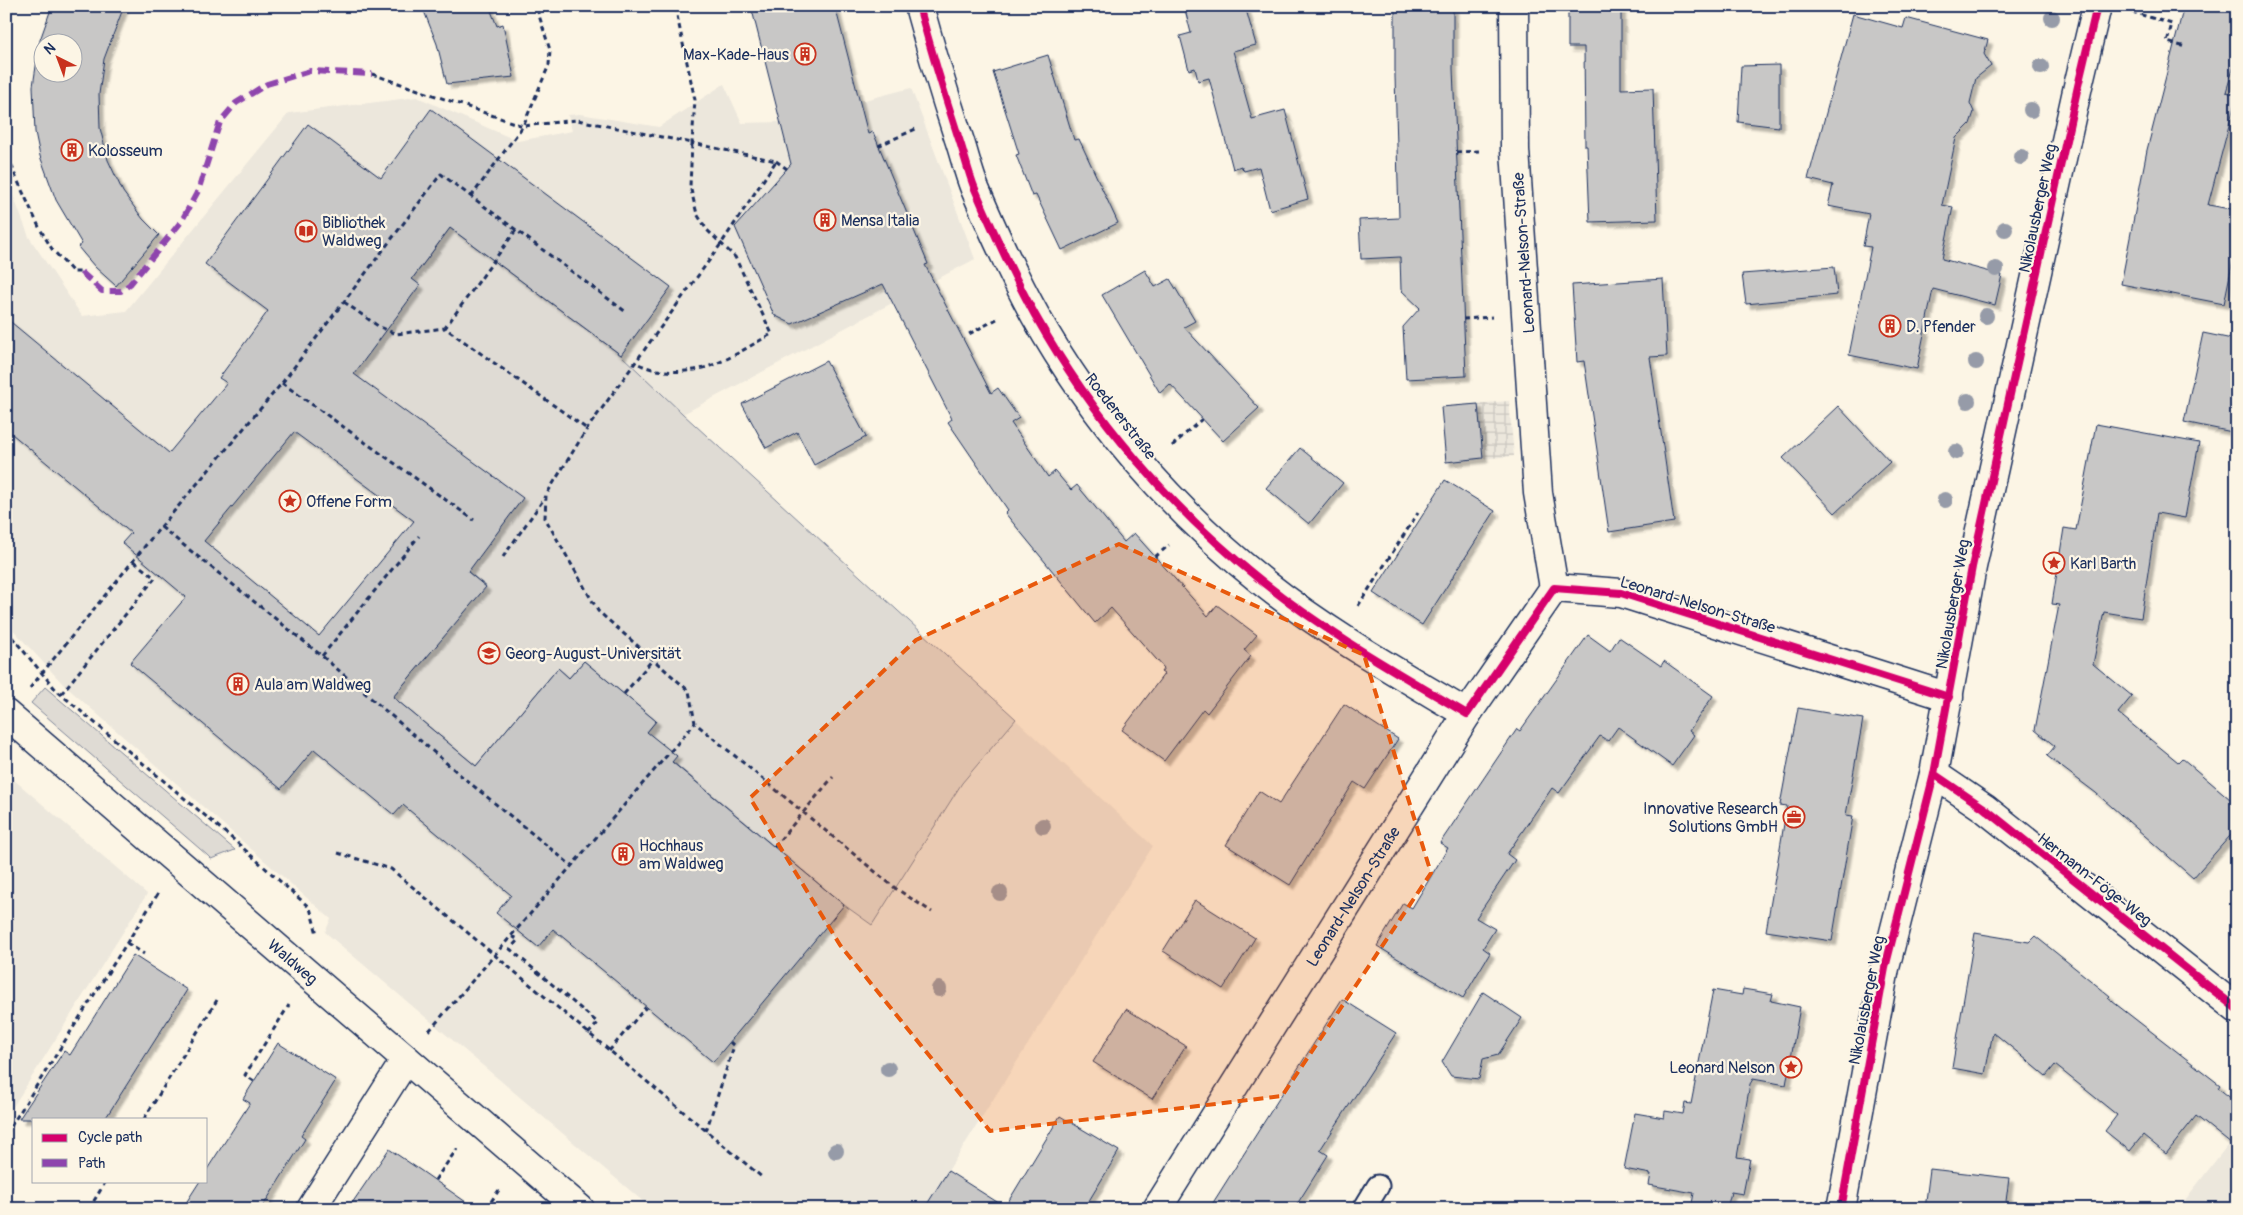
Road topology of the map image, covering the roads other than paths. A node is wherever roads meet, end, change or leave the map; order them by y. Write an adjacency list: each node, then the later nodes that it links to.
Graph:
1 (919, 6): 6 (street, Roedererstraße)
2 (1514, 6): 4 (street, Leonard-Nelson-Straße)
3 (2097, 6): 5 (street, Nikolausberger Weg)
4 (1554, 588): 5 (street, Leonard-Nelson-Straße); 6 (street, Leonard-Nelson-Straße)
5 (1950, 697): 8 (street, Nikolausberger Weg)
6 (1467, 714): 14 (street, Leonard-Nelson-Straße)
7 (7, 715): 10 (street, Waldweg)
8 (1934, 774): 9 (street, Hermann-Föge-Weg); 16 (street, Nikolausberger Weg)
9 (2237, 1009)
10 (406, 1059): 12 (street); 13 (street, Waldweg)
11 (1378, 1186): 15 (lane)
12 (311, 1209)
13 (580, 1209)
14 (1157, 1209)
15 (1364, 1209)
16 (1841, 1209)

